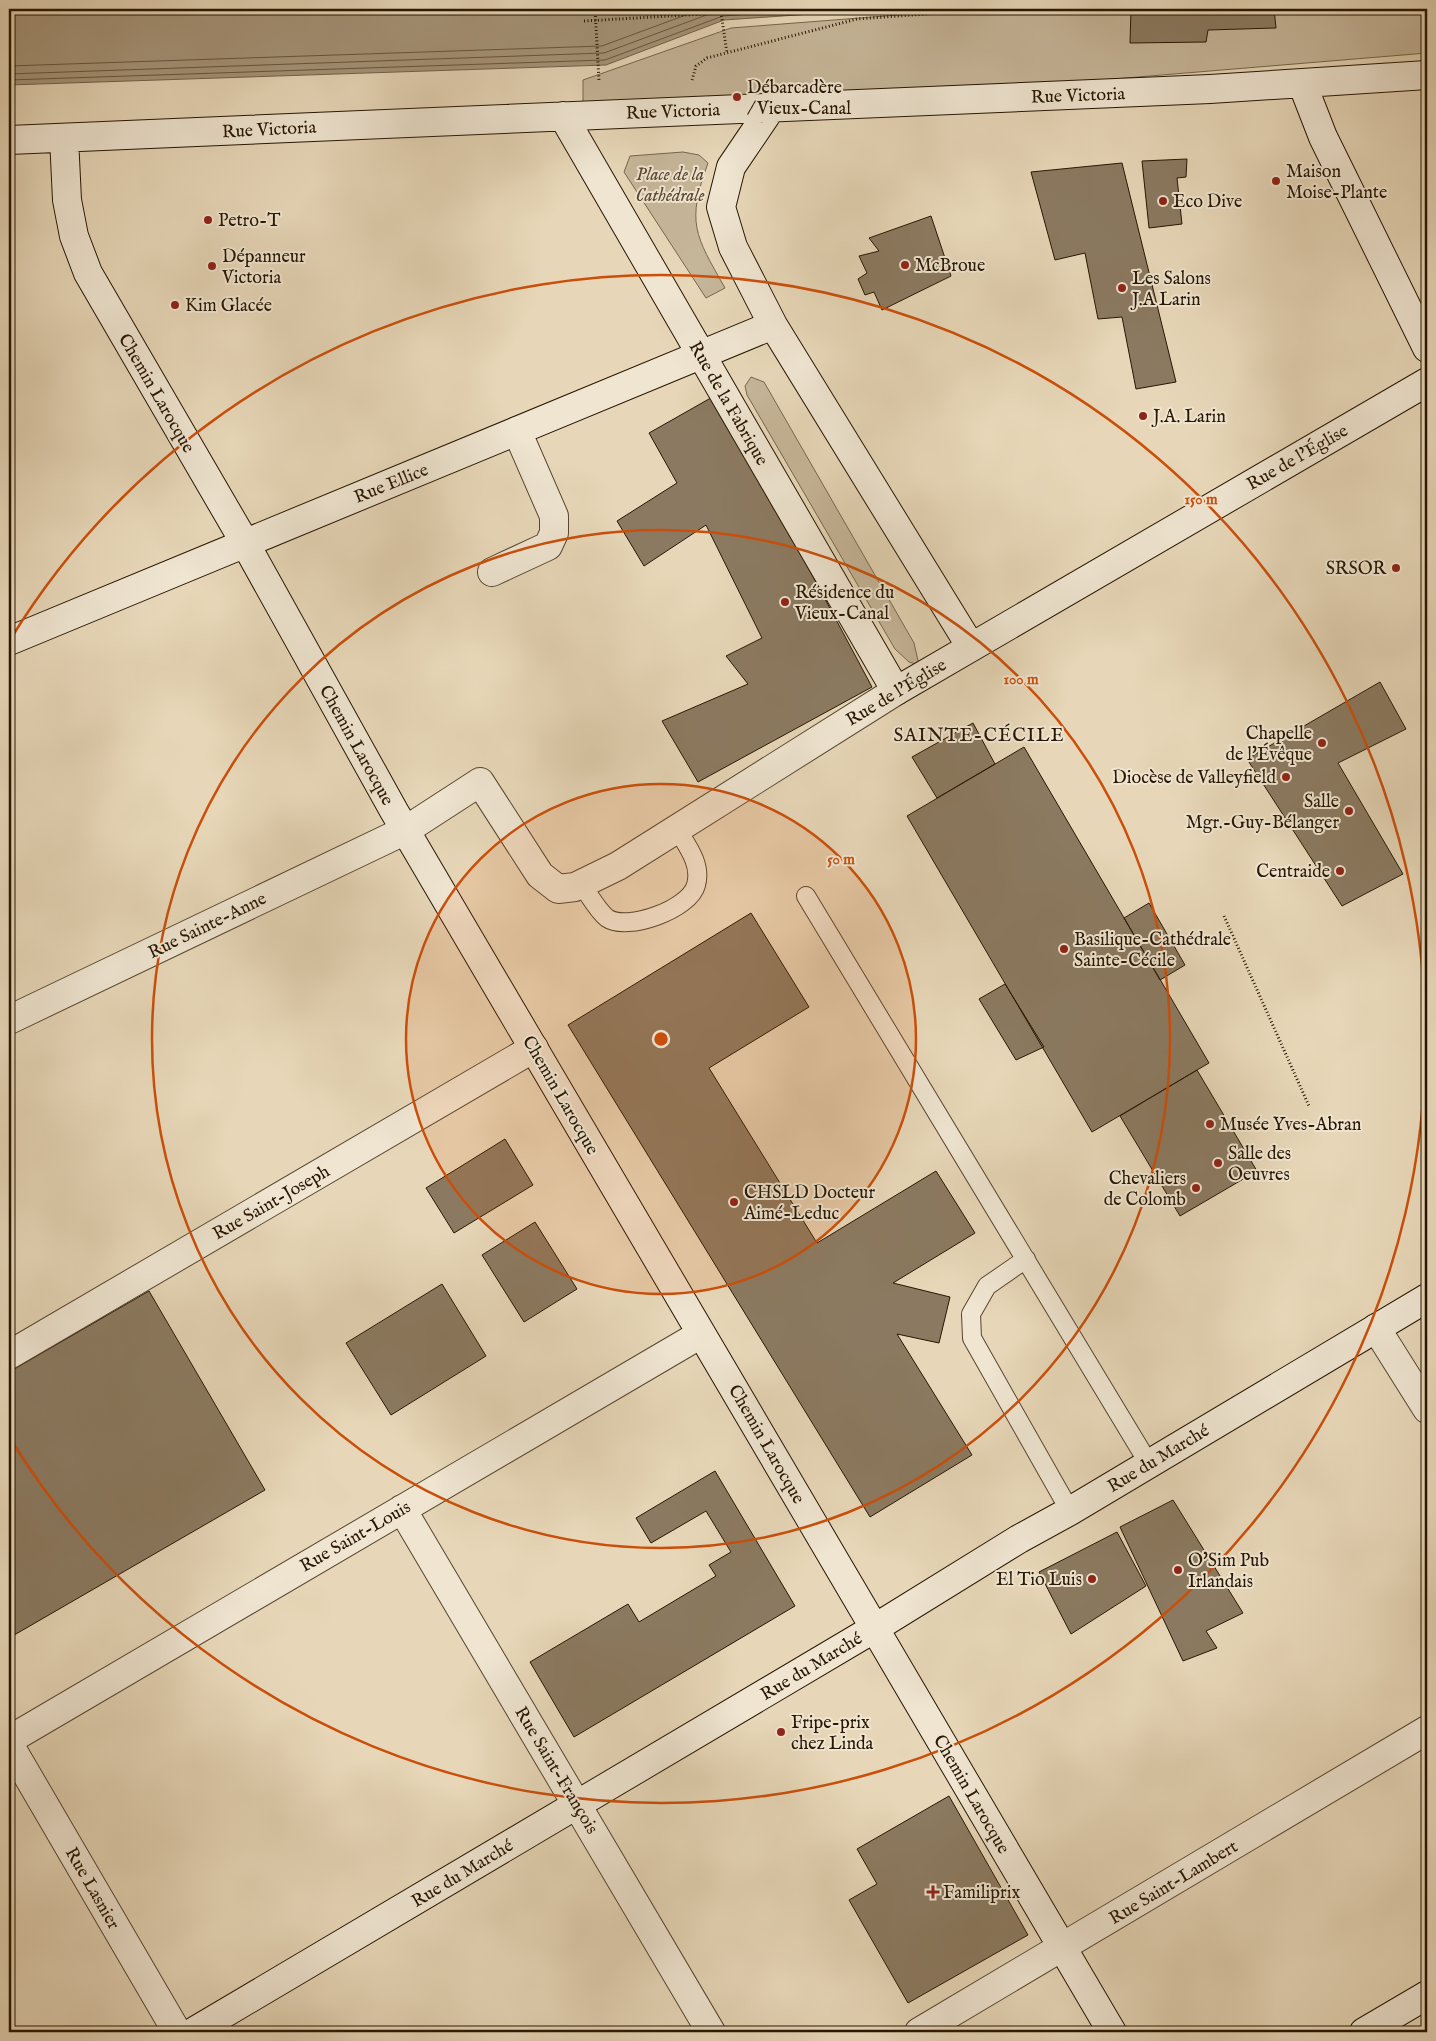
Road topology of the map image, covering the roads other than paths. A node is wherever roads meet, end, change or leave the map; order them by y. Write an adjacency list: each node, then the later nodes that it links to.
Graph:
1 (1427, 75): 2 (street, Rue Victoria)
2 (1302, 83): 3 (street, Rue Victoria); 8 (street)
3 (771, 108): 4 (street, Rue Victoria); 7 (street)
4 (563, 116): 5 (street, Rue Victoria); 9 (street, Rue de la Fabrique)
5 (64, 138): 6 (street, Rue Victoria); 12 (street, Chemin Larocque)
6 (9, 140)
7 (773, 325): 9 (street, Rue Ellice); 15 (street)
8 (1427, 348)
9 (701, 354): 11 (street, Rue Ellice); 16 (street, Rue de la Fabrique)
10 (1427, 382): 15 (street, Rue de l'Église)
11 (517, 431): 12 (street, Rue Ellice); 13 (street)
12 (244, 544): 14 (street, Rue Ellice); 18 (street, Chemin Larocque)
13 (492, 572)
14 (9, 641)
15 (970, 647): 16 (street, Rue de l'Église)
16 (896, 691): 17 (street, Rue de l'Église)
17 (677, 829): 19 (street, Rue de l'Église); 19 (lane)
18 (406, 830): 19 (street, Rue de l'Église); 21 (street, Rue Sainte-Anne); 22 (street, Chemin Larocque)
19 (581, 884)
20 (806, 896): 23 (lane)
21 (9, 1020)
22 (534, 1048): 26 (street, Chemin Larocque); 27 (street, Rue Saint-Joseph)
23 (1026, 1260): 29 (lane); 31 (lane)
24 (1427, 1298): 25 (street, Rue du Marché)
25 (1376, 1328): 28 (street); 29 (street, Rue du Marché)
26 (702, 1334): 30 (street, Rue Saint-Louis); 32 (street, Chemin Larocque)
27 (9, 1355)
28 (1427, 1409)
29 (1149, 1464): 31 (street, Rue du Marché)
30 (402, 1508): 34 (street, Rue Saint-Louis); 36 (street, Rue Saint-François)
31 (1070, 1511): 32 (street, Rue du Marché)
32 (875, 1628): 36 (street, Rue du Marché); 37 (street, Chemin Larocque)
33 (1427, 1730): 37 (street, Rue Saint-Lambert)
34 (9, 1740)
35 (9, 1744): 39 (street, Rue Lasnier)
36 (577, 1804): 40 (street, Rue du Marché); 41 (street, Rue Saint-François)
37 (1063, 1948): 42 (street, Rue Saint-Lambert); 43 (street, Chemin Larocque)
38 (1427, 1995): 44 (street)
39 (177, 2032)
40 (193, 2032)
41 (711, 2032)
42 (919, 2032)
43 (1112, 2032)
44 (1364, 2032)

